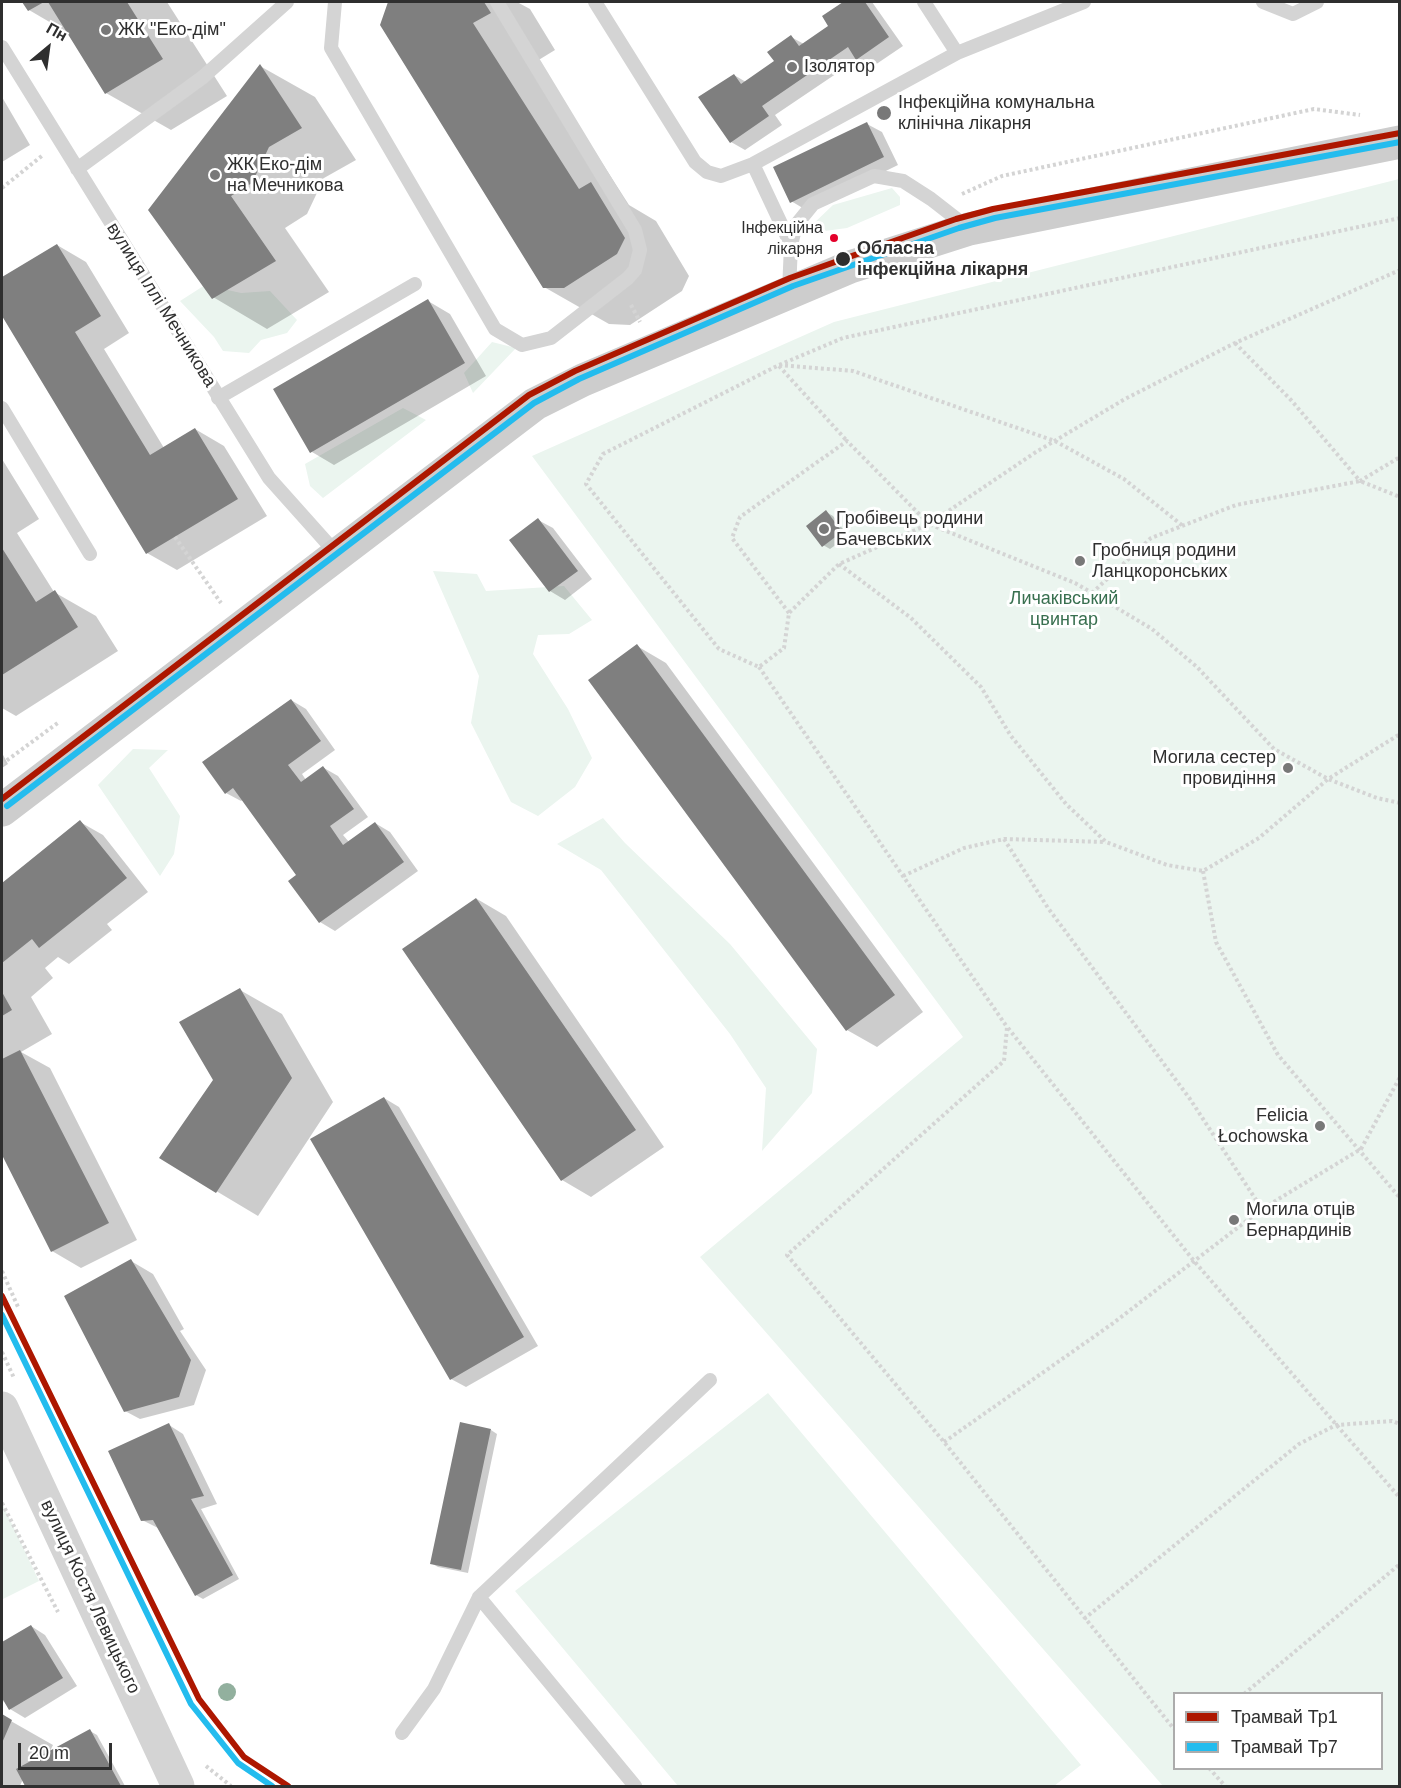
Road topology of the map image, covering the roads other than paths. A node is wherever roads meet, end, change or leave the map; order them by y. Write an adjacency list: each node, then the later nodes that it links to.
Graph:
1 (287, 2): 13 (lane)
2 (335, 2): 3 (lane)
3 (497, 2)
4 (595, 2): 12 (lane)
5 (924, 2): 10 (lane)
6 (1084, 2): 10 (lane)
7 (1263, 2): 8 (lane)
8 (1317, 2)
9 (2, 47): 13 (lane, вулиця Іллі Мечникова)
10 (957, 53): 12 (lane)
11 (1400, 142): 14 (main road)
12 (753, 164): 15 (lane)
13 (77, 169): 18 (lane, вулиця Іллі Мечникова)
14 (969, 229): 15 (lane); 17 (main road)
15 (791, 245): 17 (lane)
16 (414, 284): 18 (lane)
17 (789, 292): 20 (main road)
18 (218, 398): 20 (lane, вулиця Іллі Мечникова)
19 (2, 408): 21 (lane)
20 (336, 553): 22 (main road)
21 (90, 554)
22 (2, 810)
23 (710, 1380): 25 (lane)
24 (2, 1408): 27 (street, вулиця Костя Левицького)
25 (479, 1597): 26 (lane); 28 (lane)
26 (402, 1733)
27 (178, 1786)
28 (636, 1786)

